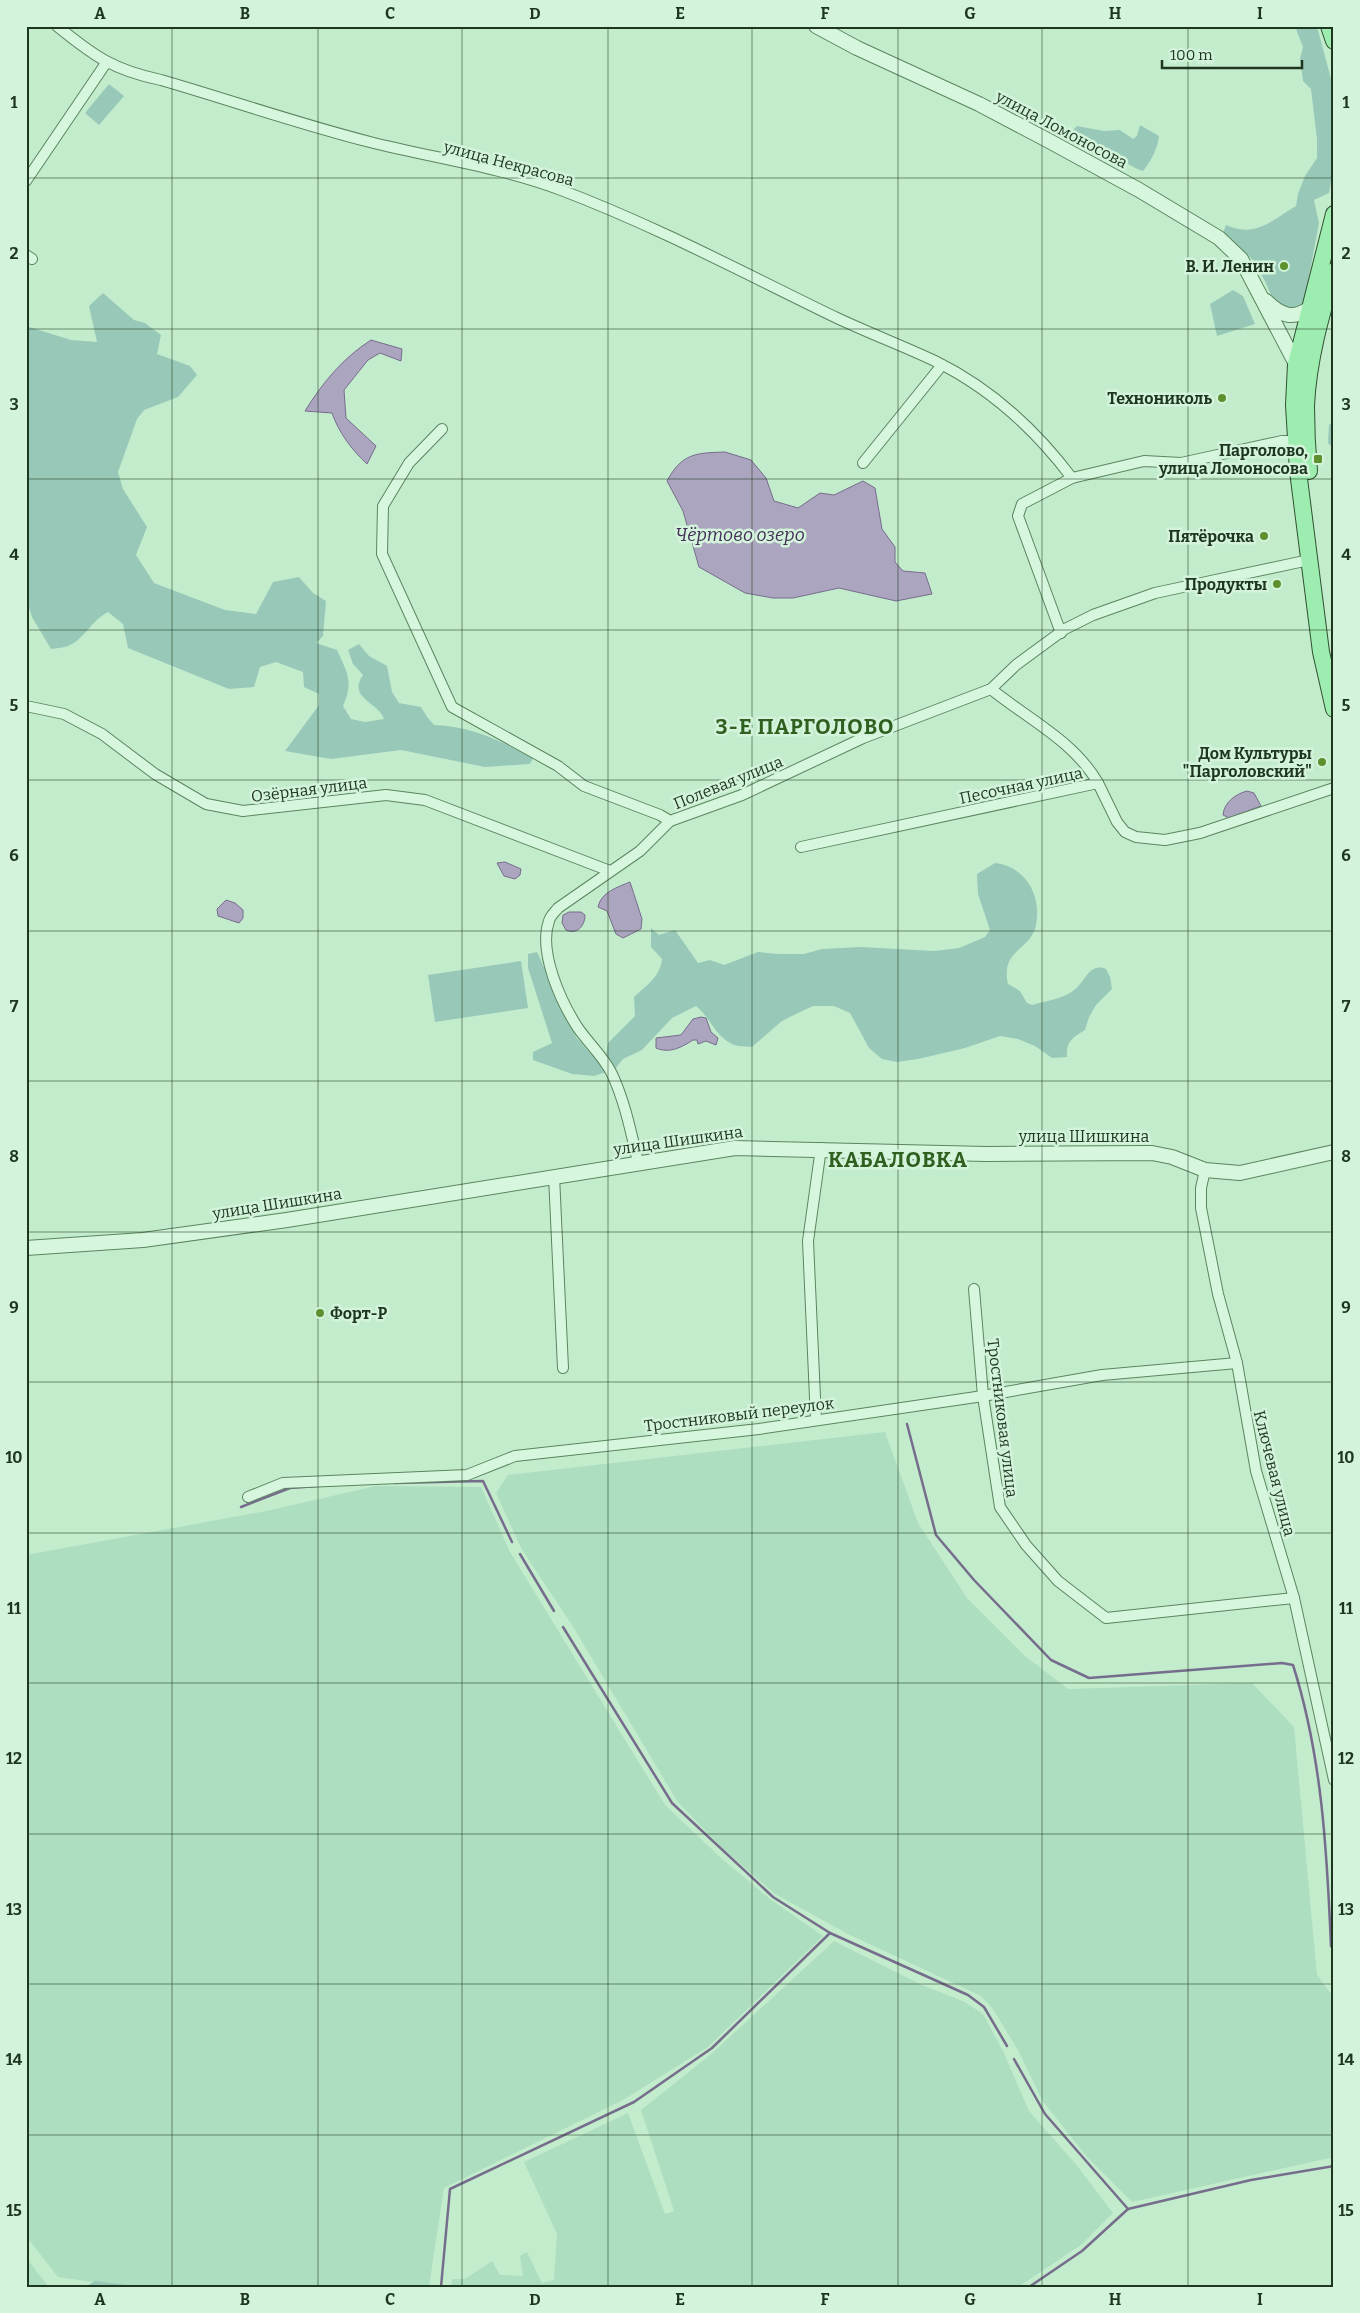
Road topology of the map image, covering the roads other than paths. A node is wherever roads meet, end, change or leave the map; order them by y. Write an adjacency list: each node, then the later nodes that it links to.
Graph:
1 (57, 26): 5 (street, улица Некрасова)
2 (816, 26): 9 (street, улица Ломоносова)
3 (1329, 26): 4 (main road)
4 (1334, 41)
5 (106, 63): 6 (street); 12 (street, улица Некрасова)
6 (26, 181)
7 (1334, 214): 10 (main road)
8 (1334, 271): 19 (main road)
9 (1262, 297): 10 (street, улица Ломоносова); 11 (street, улица Ломоносова)
10 (1310, 308): 11 (main road)
11 (1296, 364): 14 (main road)
12 (942, 365): 15 (street); 16 (street, улица Некрасова)
13 (442, 429): 25 (street, Полевая улица)
14 (1296, 441): 16 (street); 17 (main road)
15 (862, 462)
16 (1072, 478): 18 (street)
17 (1310, 560): 18 (street, Полевая улица); 22 (main road)
18 (1061, 633): 20 (street, Полевая улица)
19 (1334, 663)
20 (991, 689): 23 (street); 25 (street, Полевая улица)
21 (26, 706): 27 (street, Озёрная улица)
22 (1334, 709)
23 (1098, 783): 24 (street, Песочная улица); 26 (street, Песочная улица)
24 (1334, 788)
25 (670, 821): 27 (street)
26 (801, 847)
27 (610, 871): 30 (street)
28 (821, 1148): 30 (street, улица Шишкина); 31 (street, улица Шишкина); 38 (street)
29 (1334, 1152): 31 (street, улица Шишкина)
30 (638, 1162): 32 (street, улица Шишкина)
31 (1205, 1170): 35 (street, Ключевая улица)
32 (554, 1176): 33 (street, улица Шишкина); 36 (street)
33 (26, 1248)
34 (974, 1289): 37 (street, Тростниковая улица)
35 (1237, 1363): 37 (street, Тростниковый переулок); 40 (street, Ключевая улица)
36 (563, 1368)
37 (982, 1396): 38 (street, Тростниковый переулок); 40 (street, Тростниковая улица)
38 (816, 1420): 39 (street, Тростниковый переулок)
39 (248, 1498)
40 (1294, 1598): 41 (street, Ключевая улица)
41 (1334, 1780)

